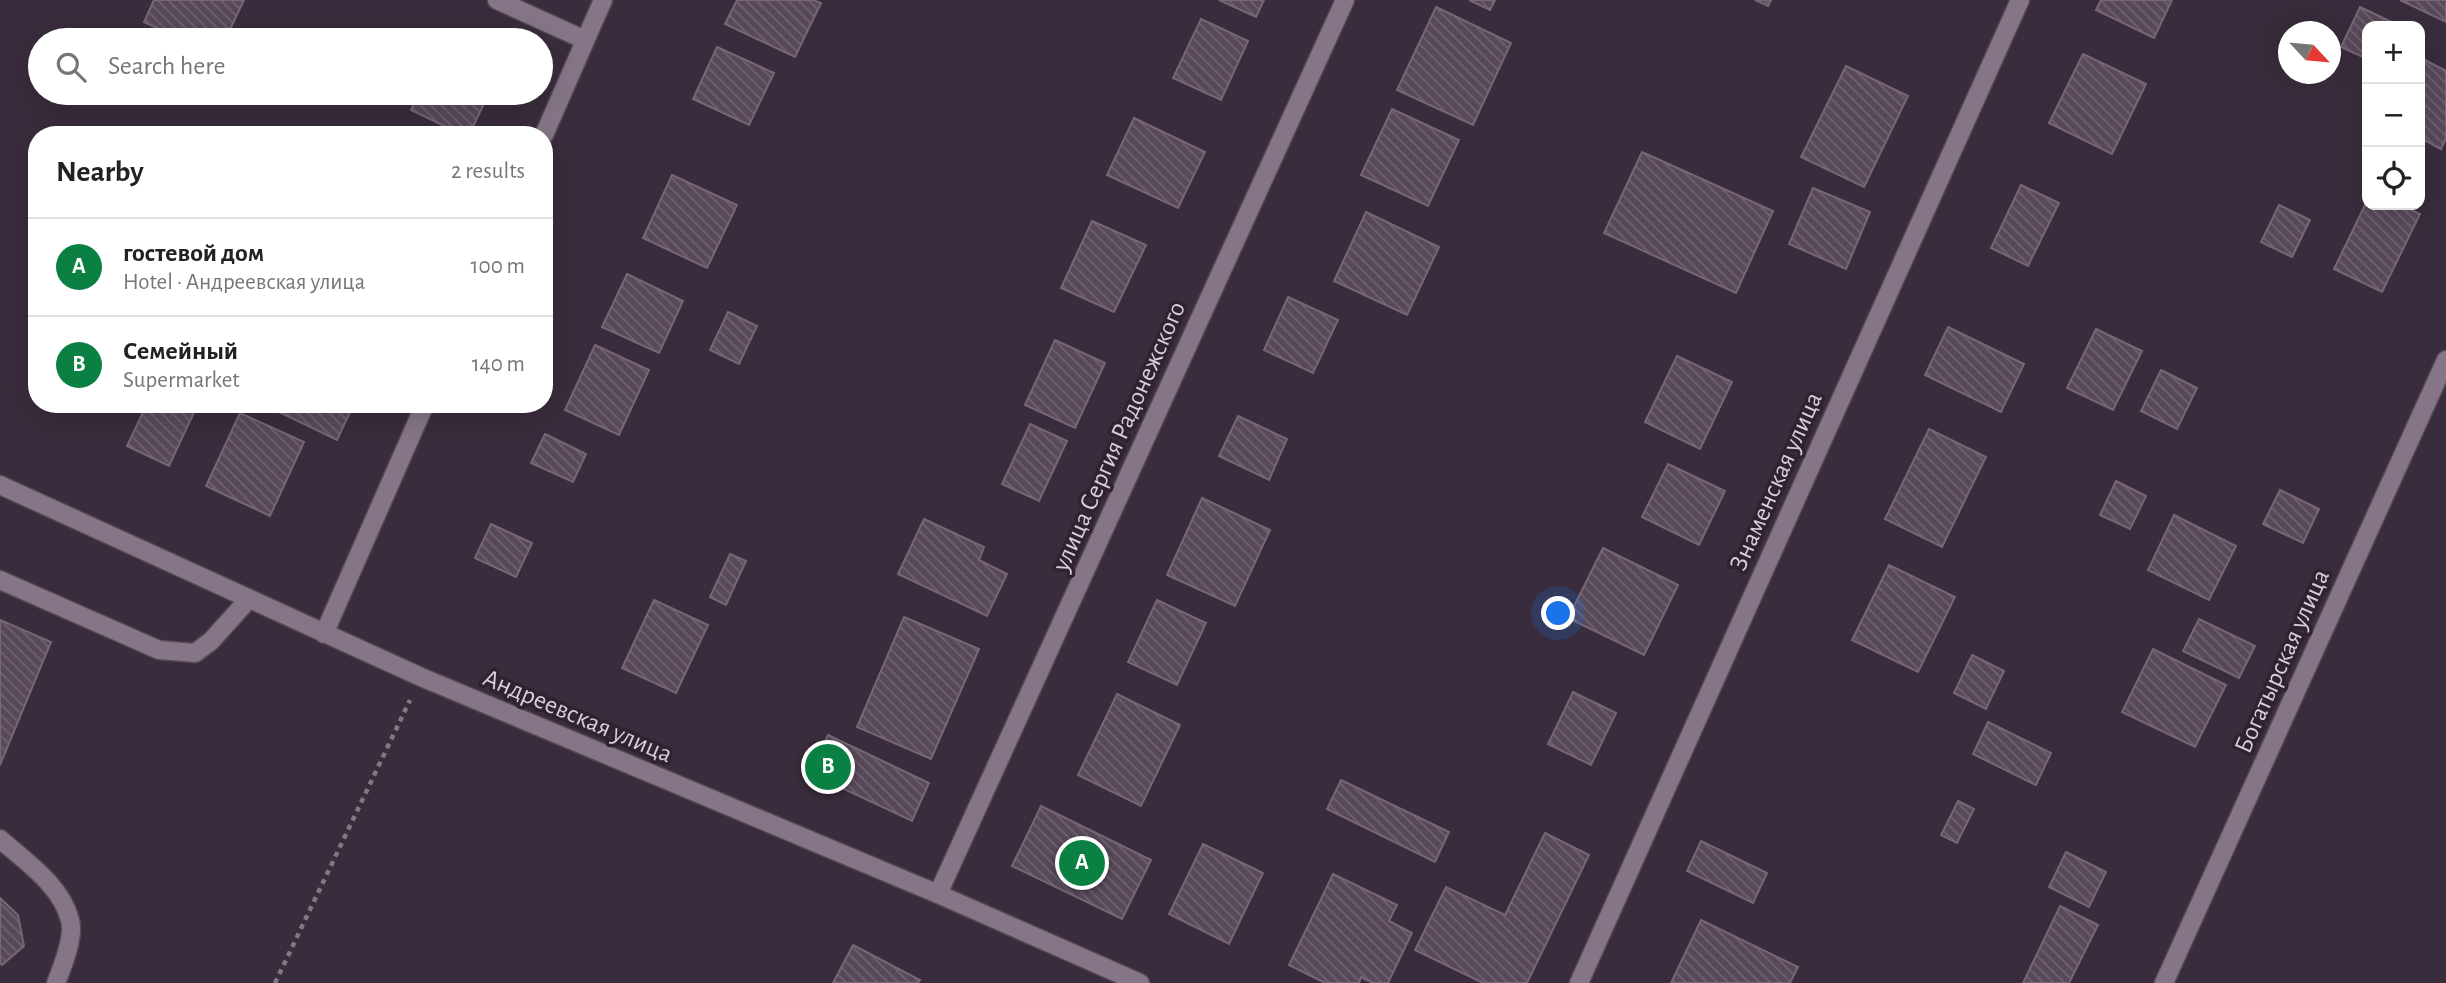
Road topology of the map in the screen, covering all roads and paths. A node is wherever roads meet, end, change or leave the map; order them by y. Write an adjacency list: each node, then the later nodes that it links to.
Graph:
1 (496, 0): 5 (street)
2 (603, 0): 5 (street)
3 (1345, 0): 15 (street, улица Сергия Радонежского)
4 (2020, 0): 19 (street, Знаменская улица)
5 (586, 40): 6 (street)
6 (548, 126)
7 (2446, 360): 20 (street, Богатырская улица)
8 (421, 413): 12 (street)
9 (0, 485): 11 (street, Андреевская улица)
10 (0, 580): 11 (street)
11 (248, 600): 12 (street, Андреевская улица)
12 (324, 634): 13 (street, Андреевская улица)
13 (421, 677): 15 (street, Андреевская улица); 17 (path)
14 (0, 839): 16 (street)
15 (938, 894): 18 (street, Андреевская улица)
16 (56, 983)
17 (275, 983)
18 (1140, 983)
19 (1579, 983)
20 (2164, 983)

